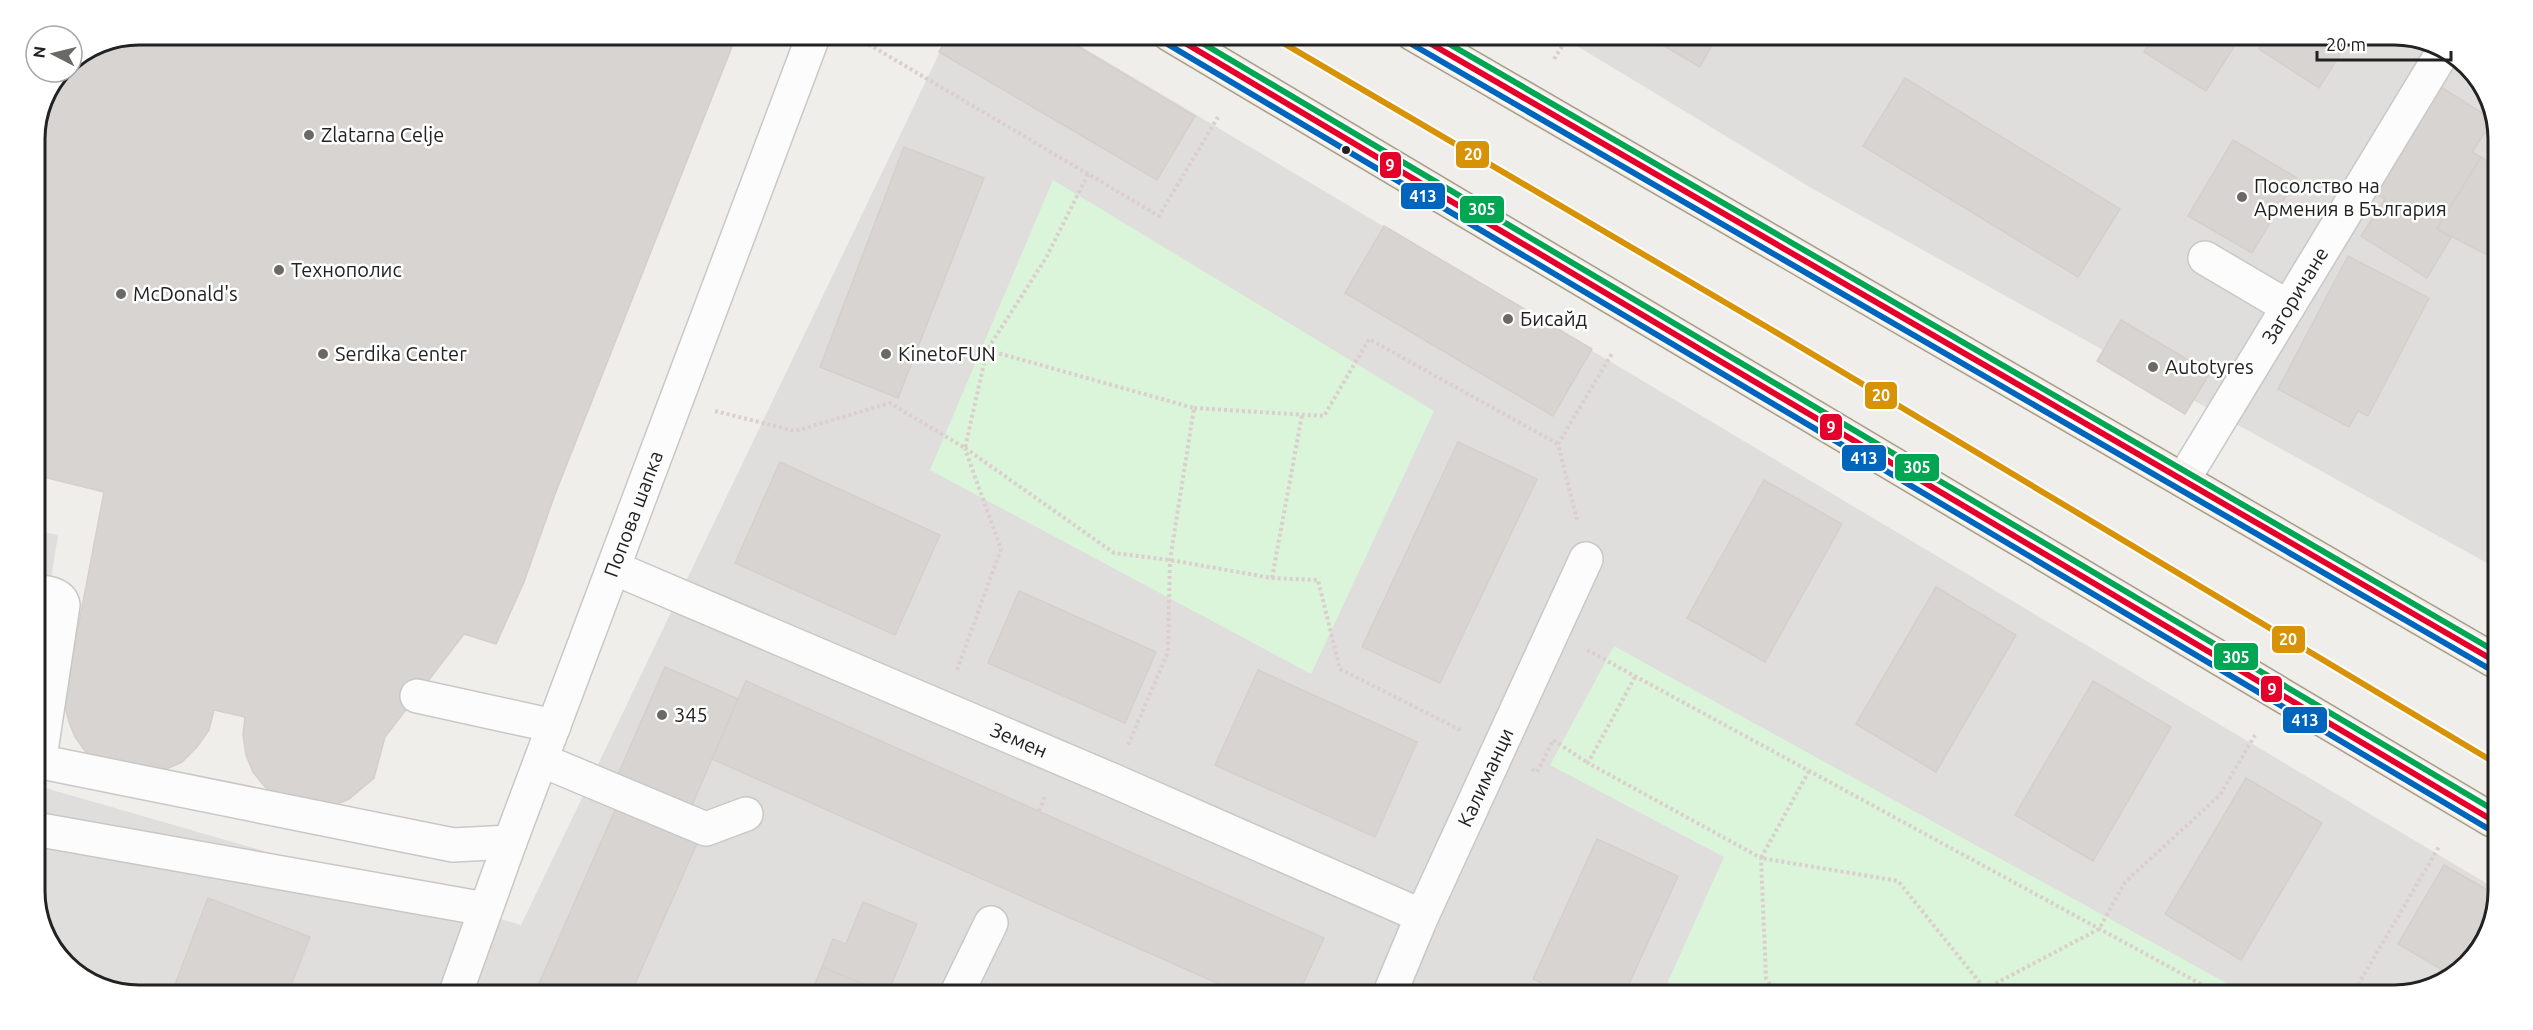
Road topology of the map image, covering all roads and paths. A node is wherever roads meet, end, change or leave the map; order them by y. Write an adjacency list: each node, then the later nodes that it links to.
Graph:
1 (810, 45): 14 (street, Попова шапка)
2 (871, 45): 9 (path)
3 (1188, 45): 40 (main road)
4 (1432, 45): 19 (main road)
5 (1563, 45): 7 (path)
6 (2440, 57): 11 (street, Загоричане)
7 (1554, 59)
8 (1218, 117): 9 (path)
9 (1088, 174): 12 (path)
10 (2205, 258): 11 (street)
11 (2289, 307): 19 (street, Загоричане)
12 (987, 350): 15 (path); 18 (path)
13 (1613, 352): 17 (path)
14 (676, 402): 18 (path); 22 (street, Попова шапка)
15 (1194, 408): 16 (path); 21 (path)
16 (1302, 415): 17 (path); 23 (path)
17 (1558, 444): 20 (path)
18 (965, 448): 21 (path); 29 (path)
19 (2182, 480): 26 (main road)
20 (1586, 559): 34 (street, Калиманци)
21 (1170, 560): 23 (path); 32 (path)
22 (614, 568): 29 (street, Земен); 31 (street, Попова шапка)
23 (1272, 578): 34 (path)
24 (45, 593): 30 (street)
25 (1592, 653): 27 (path)
26 (2488, 657)
27 (1635, 677): 37 (path); 38 (path)
28 (417, 696): 31 (street)
29 (943, 710): 46 (street, Земен)
30 (45, 725)
31 (554, 726): 35 (street, Попова шапка)
32 (1135, 730)
33 (2255, 735): 48 (path)
34 (1499, 750): 37 (path); 46 (street, Калиманци)
35 (541, 760): 39 (street); 42 (street, Попова шапка)
36 (45, 761): 42 (street)
37 (1588, 763): 44 (path)
38 (1809, 771): 44 (path); 48 (path)
39 (746, 814)
40 (2488, 818)
41 (45, 831): 45 (street)
42 (510, 842): 45 (street, Попова шапка)
43 (2440, 845): 56 (path)
44 (1761, 858): 52 (path); 53 (path)
45 (485, 909): 49 (street, Попова шапка)
46 (1422, 916): 51 (street, Калиманци)
47 (991, 923): 50 (street)
48 (2099, 929): 54 (path); 55 (path)
49 (459, 985)
50 (961, 985)
51 (1394, 985)
52 (1770, 985)
53 (1983, 985)
54 (1991, 985)
55 (2201, 985)
56 (2358, 985)

